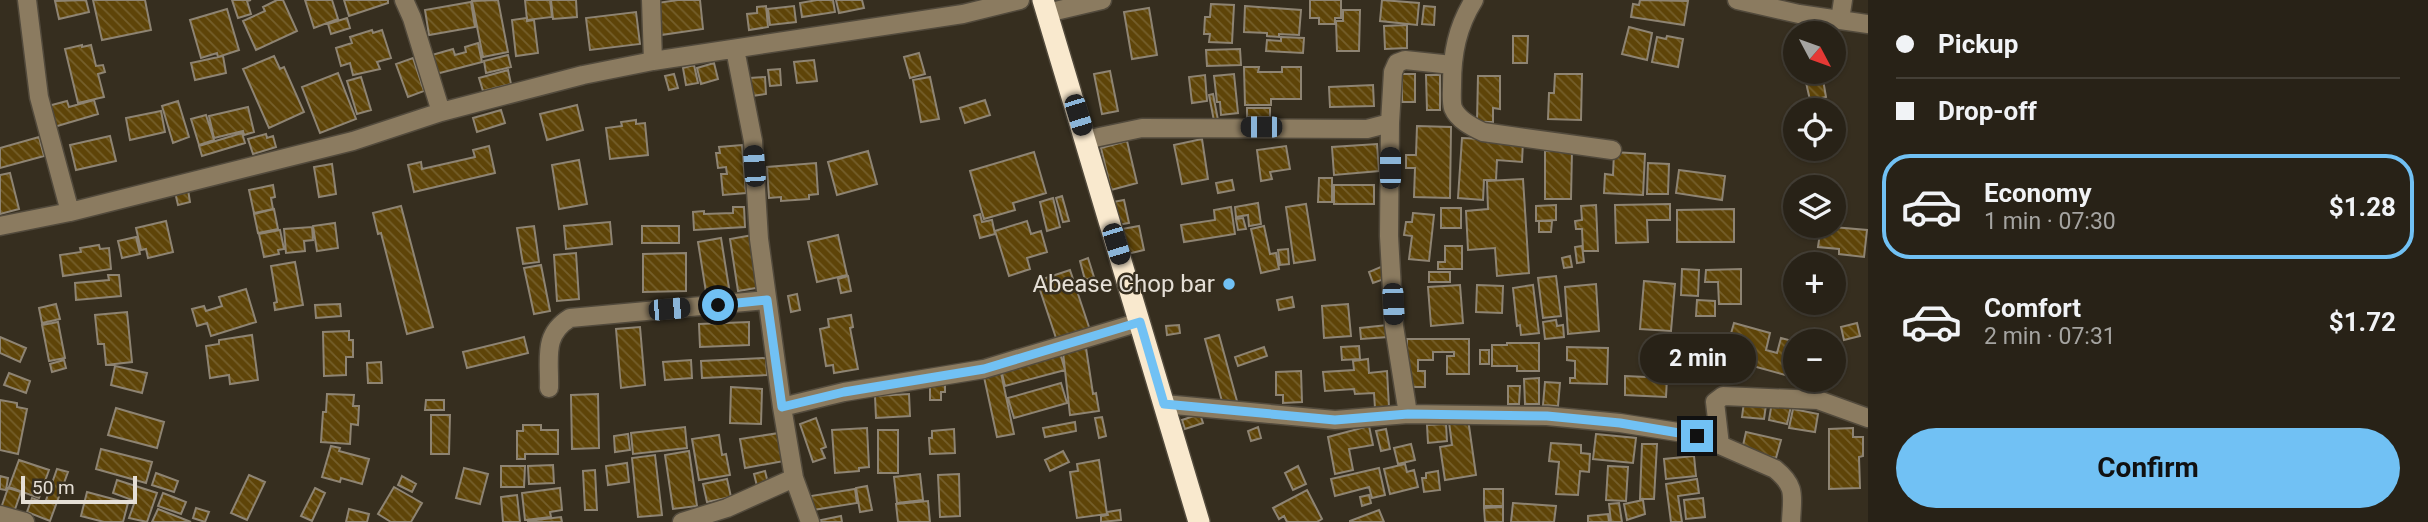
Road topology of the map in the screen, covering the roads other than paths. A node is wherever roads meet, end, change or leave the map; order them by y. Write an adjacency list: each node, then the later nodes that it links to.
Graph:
1 (27, 0): 19 (street)
2 (404, 0): 15 (street)
3 (651, 0): 13 (street)
4 (1020, 0): 12 (street)
5 (1102, 0): 9 (street)
6 (1474, 0): 14 (street)
7 (1737, 0): 10 (street)
8 (1843, 0): 10 (street)
9 (1045, 7): 17 (highway)
10 (1840, 20): 11 (street)
11 (1868, 24)
12 (735, 49): 13 (street); 21 (street)
13 (653, 61): 15 (street)
14 (1452, 65): 16 (street); 18 (street)
15 (441, 112): 19 (street)
16 (1390, 123): 17 (street); 26 (street)
17 (1085, 141): 22 (highway)
18 (1612, 150)
19 (70, 212): 20 (street)
20 (0, 226)
21 (767, 300): 23 (street); 25 (street)
22 (1140, 322): 24 (highway); 25 (street)
23 (549, 388)
24 (1164, 404): 26 (street); 34 (highway)
25 (782, 407): 29 (street)
26 (1408, 414): 28 (street)
27 (1868, 418): 28 (street)
28 (1720, 445): 35 (street)
29 (794, 478): 32 (street); 33 (street)
30 (0, 515): 31 (street)
31 (24, 522)
32 (682, 522)
33 (810, 522)
34 (1199, 522)
35 (1791, 522)

